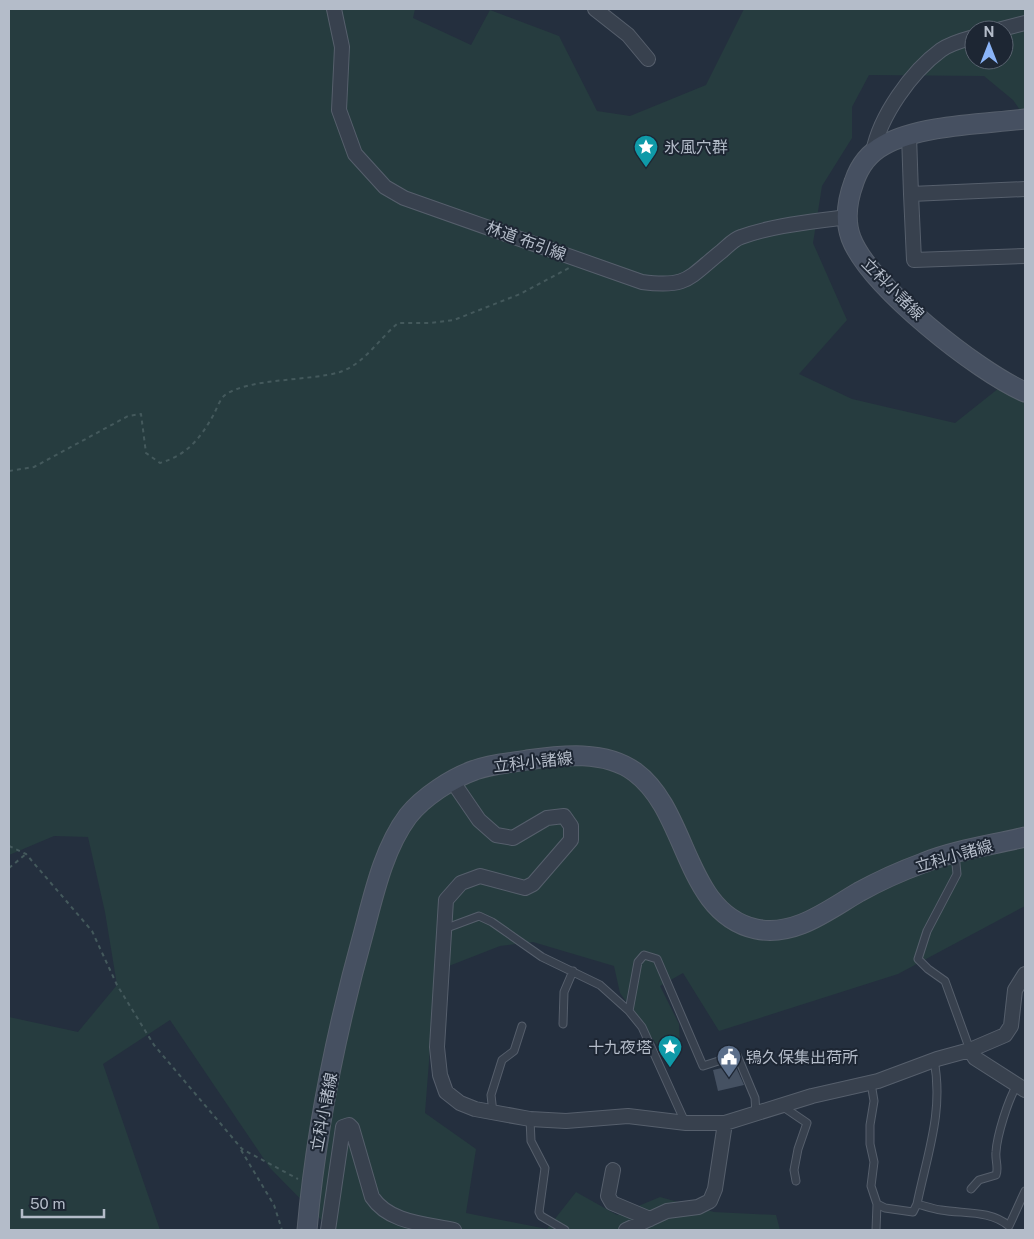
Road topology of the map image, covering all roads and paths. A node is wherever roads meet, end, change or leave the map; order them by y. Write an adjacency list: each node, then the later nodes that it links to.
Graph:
1 (334, 9): 12 (street, 林道 布引線)
2 (595, 9): 4 (street)
3 (964, 40): 7 (street)
4 (648, 59)
5 (1025, 119): 6 (main road, 立科小諸線)
6 (909, 135): 7 (main road, 立科小諸線); 9 (street)
7 (873, 152): 10 (main road, 立科小諸線)
8 (1025, 189): 9 (street)
9 (912, 194): 11 (street)
10 (846, 217): 12 (street, 林道 布引線); 13 (main road, 立科小諸線)
11 (1025, 256)
12 (583, 261): 14 (path)
13 (1025, 392)
14 (9, 471)
15 (453, 782): 19 (main road, 立科小諸線); 21 (street); 40 (main road, 立科小諸線)
16 (1025, 837): 19 (main road, 立科小諸線)
17 (9, 846): 18 (path)
18 (26, 854): 20 (path); 37 (path)
19 (955, 854): 27 (lane)
20 (9, 868)
21 (444, 929): 22 (lane); 32 (street)
22 (573, 972): 24 (lane); 25 (lane)
23 (1025, 974): 27 (street)
24 (630, 1011): 33 (lane); 35 (lane)
25 (563, 1024)
26 (522, 1026): 32 (lane)
27 (970, 1050): 28 (street); 30 (street)
28 (934, 1060): 29 (street); 44 (lane)
29 (871, 1083): 31 (street); 43 (lane)
30 (1021, 1088): 41 (lane)
31 (782, 1106): 33 (street); 39 (lane)
32 (493, 1113): 34 (street)
33 (756, 1114): 36 (street)
34 (530, 1119): 35 (street); 51 (lane)
35 (686, 1123): 36 (street)
36 (725, 1123): 45 (street)
37 (239, 1146): 40 (path); 47 (path)
38 (613, 1170): 45 (street)
39 (796, 1181)
40 (311, 1186): 48 (main road, 立科小諸線)
41 (971, 1190)
42 (1025, 1191): 46 (lane)
43 (877, 1204): 44 (lane); 53 (lane)
44 (917, 1204): 46 (lane)
45 (650, 1219): 52 (street)
46 (1008, 1228)
47 (282, 1230)
48 (307, 1230)
49 (328, 1230): 50 (street)
50 (454, 1230)
51 (566, 1230)
52 (626, 1230)
53 (876, 1230)

